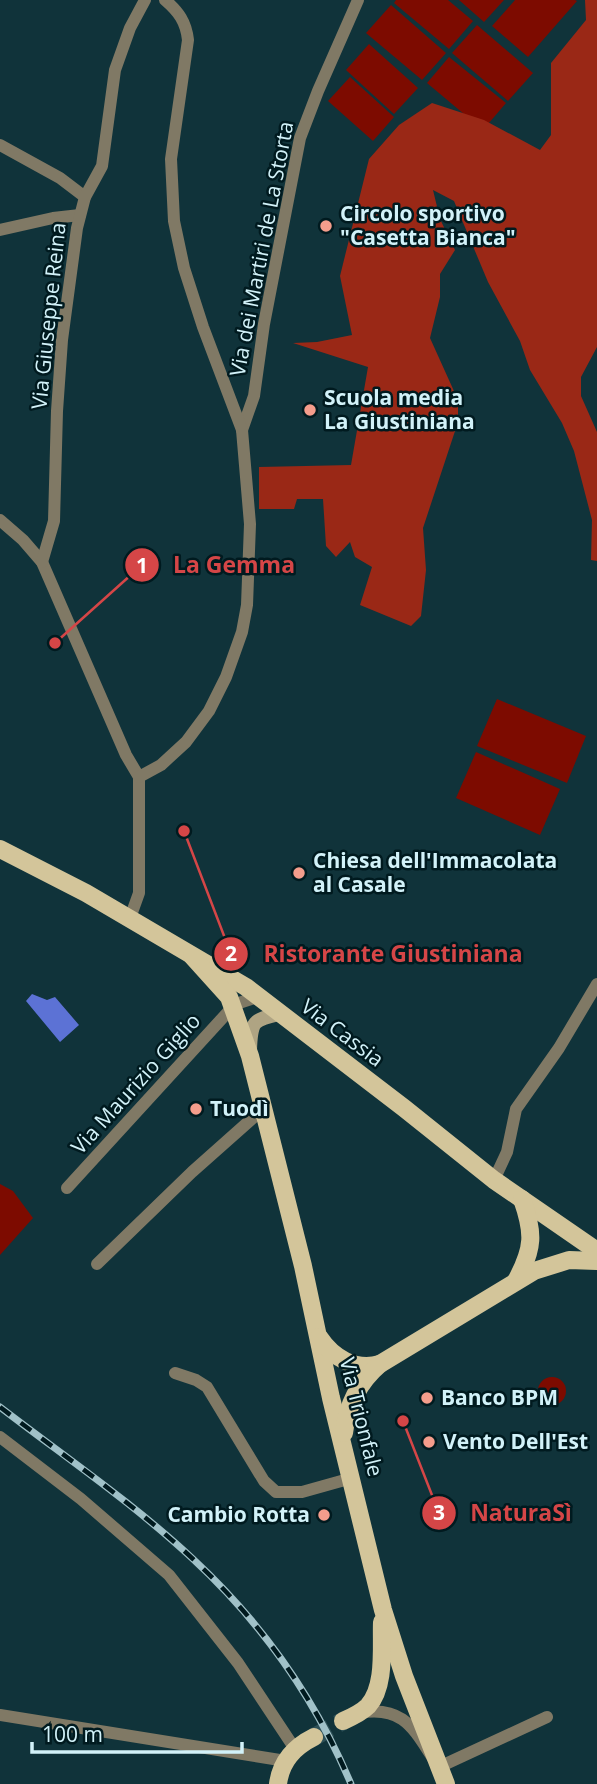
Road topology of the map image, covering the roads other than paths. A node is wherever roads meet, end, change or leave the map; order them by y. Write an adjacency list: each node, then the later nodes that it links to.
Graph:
1 (145, 0): 5 (street, Via Giuseppe Reina)
2 (165, 0): 8 (street)
3 (358, 0): 8 (street, Via dei Martiri de La Storta)
4 (0, 145): 5 (street)
5 (85, 197): 6 (street, Via Giuseppe Reina)
6 (80, 215): 7 (street); 10 (street, Via Giuseppe Reina)
7 (0, 230)
8 (242, 430): 11 (street)
9 (0, 520): 10 (street)
10 (42, 562): 11 (street)
11 (139, 777): 13 (street)
12 (3, 851): 13 (main road, Via Cassia)
13 (130, 918): 14 (main road, Via Cassia)
14 (192, 956): 16 (main road, Via Cassia); 17 (main road, Via Trionfale)
15 (597, 984): 21 (street)
16 (257, 997): 17 (street); 18 (main road, Via Cassia)
17 (234, 1006): 19 (main road, Via Trionfale); 22 (street, Via Maurizio Giglio)
18 (279, 1014): 19 (street, Via Trionfale); 21 (main road, Via Cassia)
19 (250, 1056): 20 (main road, Via Trionfale)
20 (264, 1108): 26 (street); 28 (main road, Via Trionfale)
21 (494, 1180): 23 (main road, Via Cassia)
22 (67, 1188)
23 (522, 1199): 24 (main road, Via Cassia); 27 (main road)
24 (597, 1251)
25 (597, 1261): 27 (main road)
26 (97, 1264)
27 (516, 1280): 29 (main road)
28 (318, 1334): 29 (main road); 32 (main road, Via Trionfale)
29 (380, 1364): 32 (main road)
30 (174, 1373): 33 (street)
31 (0, 1437): 39 (street)
32 (343, 1440): 33 (main road, Via Trionfale)
33 (352, 1478): 34 (main road, Via Trionfale)
34 (383, 1610): 36 (main road); 40 (main road, Via Trionfale)
35 (0, 1715): 39 (street)
36 (351, 1717): 40 (street)
37 (547, 1717): 40 (street)
38 (314, 1737): 39 (main road)
39 (290, 1755): 41 (main road)
40 (442, 1776)
41 (278, 1784)

